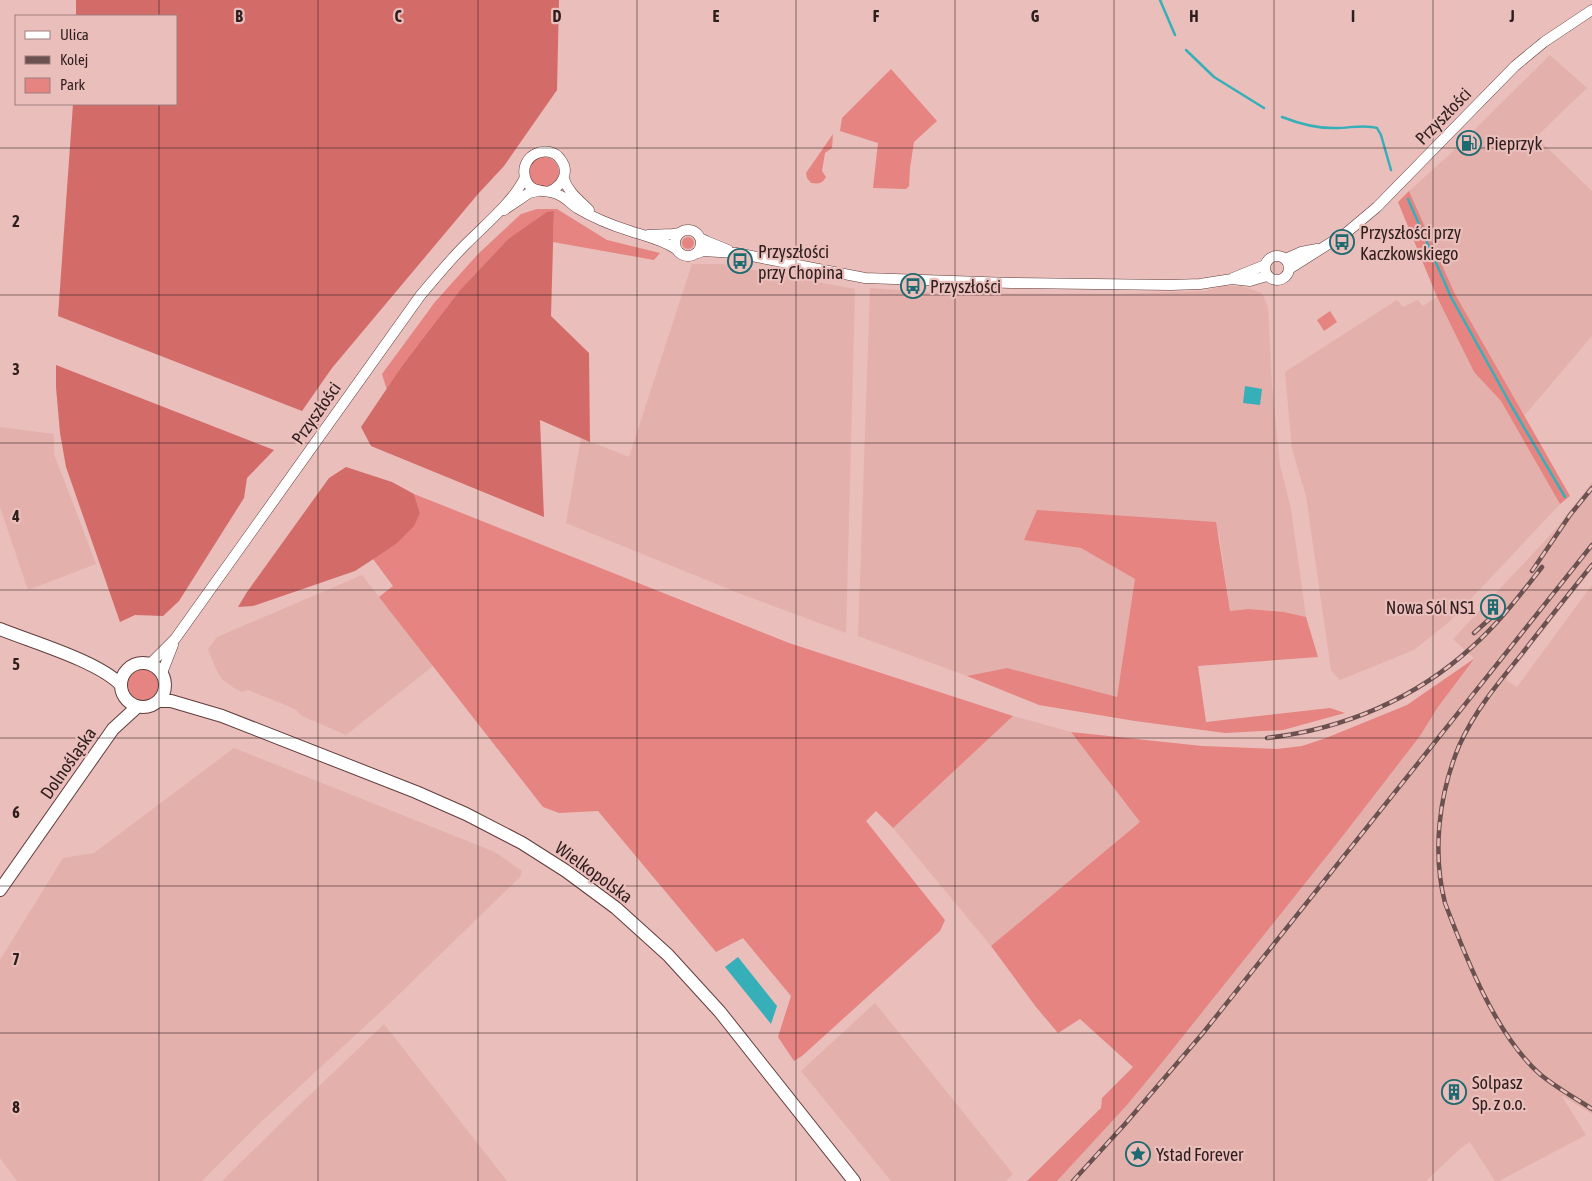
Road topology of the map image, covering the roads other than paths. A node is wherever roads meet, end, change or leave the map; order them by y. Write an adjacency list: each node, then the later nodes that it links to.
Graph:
1 (1592, 10): 14 (street, Przyszłości)
2 (525, 177): 3 (street); 4 (street); 6 (street, Przyszłości)
3 (564, 178): 5 (street); 7 (street)
4 (538, 191): 5 (street); 6 (street, Przyszłości)
5 (550, 191): 7 (street)
6 (495, 216): 19 (street, Przyszłości)
7 (595, 216): 9 (street)
8 (680, 232): 9 (street); 10 (street); 11 (street)
9 (643, 235): 11 (street)
10 (700, 238): 12 (street); 13 (street)
11 (676, 249): 12 (street)
12 (698, 253): 13 (street)
13 (736, 253): 17 (street)
14 (1287, 264): 15 (street); 16 (street)
15 (1265, 265): 16 (street); 17 (street)
16 (1267, 276): 17 (street)
17 (1232, 279)
18 (0, 630): 20 (main road)
19 (175, 639): 21 (street, Przyszłości); 23 (street, Przyszłości)
20 (89, 664): 22 (main road); 24 (main road)
21 (150, 664): 22 (main road); 23 (main road)
22 (127, 669): 24 (main road)
23 (164, 680): 26 (main road); 28 (main road, Wielkopolska)
24 (121, 684): 25 (main road)
25 (125, 699): 27 (main road); 29 (main road, Dolnośląska)
26 (159, 701): 27 (main road); 28 (main road, Wielkopolska)
27 (137, 707): 29 (main road, Dolnośląska)
28 (222, 716): 31 (main road, Wielkopolska)
29 (113, 729): 30 (main road, Dolnośląska)
30 (0, 890)
31 (854, 1181)

